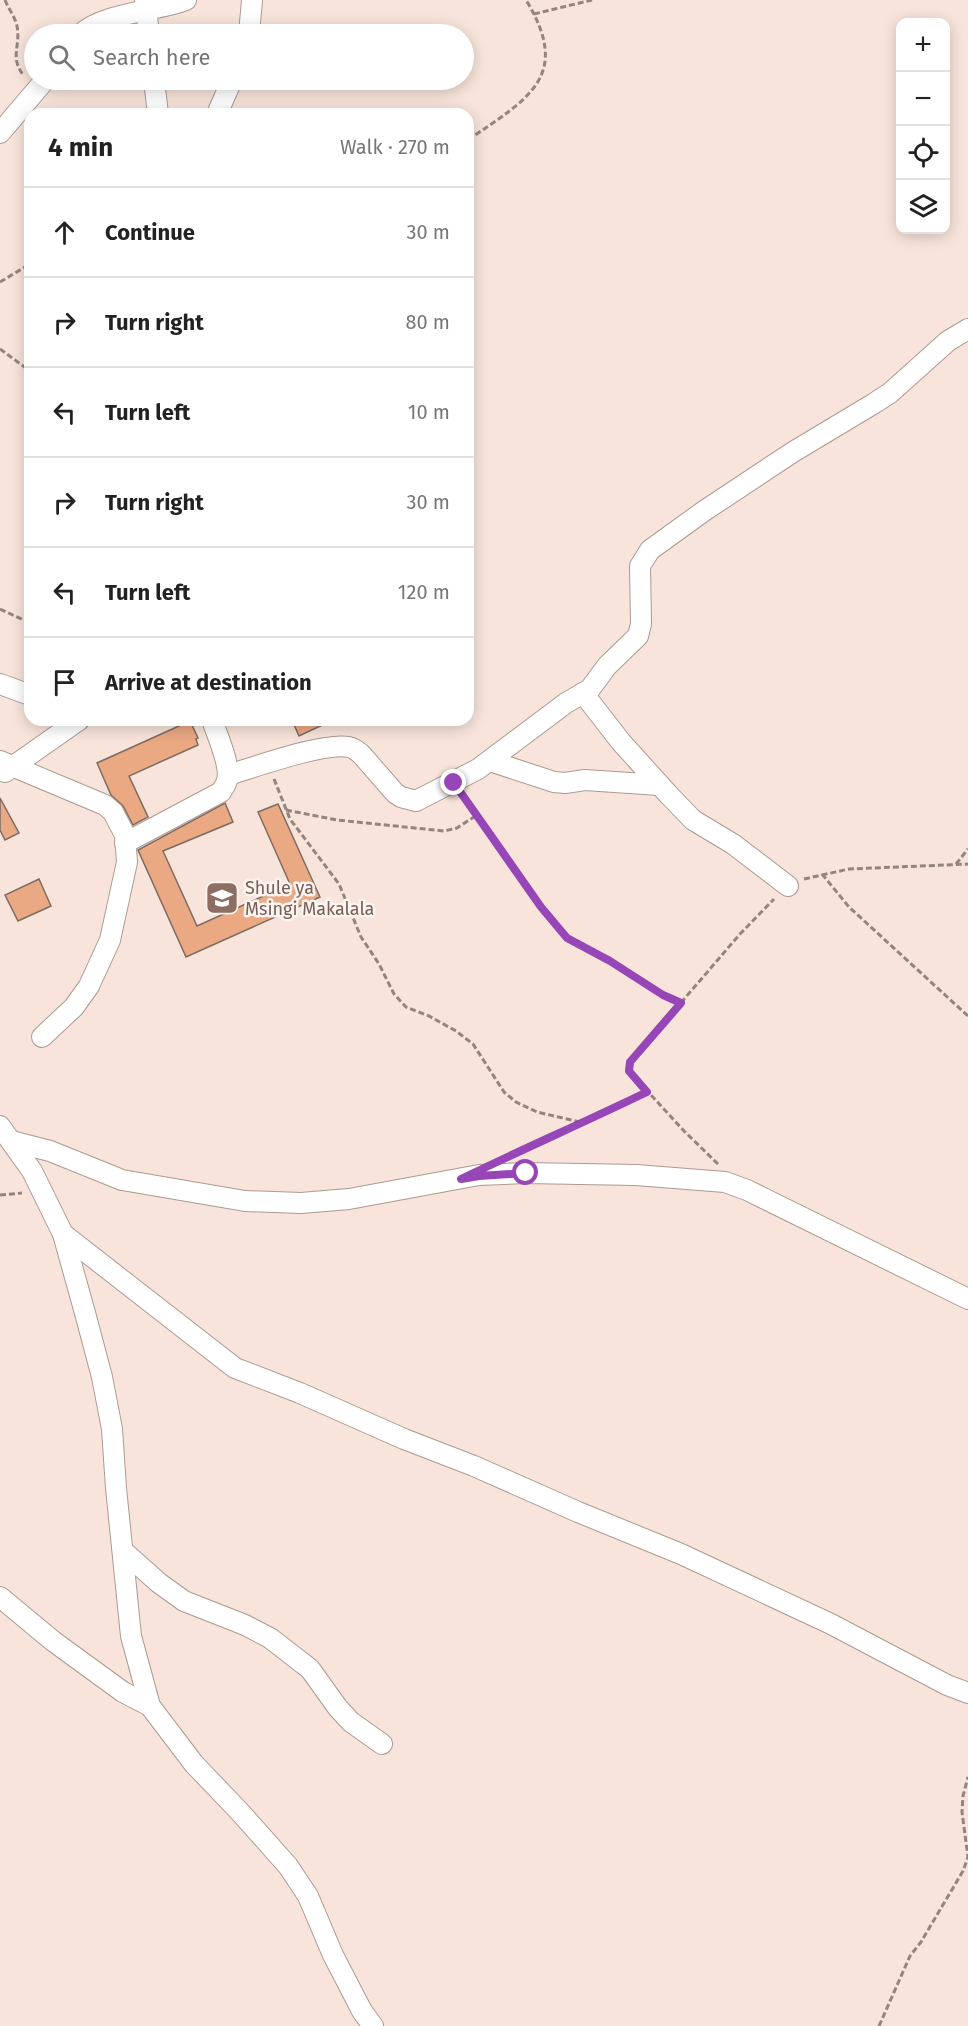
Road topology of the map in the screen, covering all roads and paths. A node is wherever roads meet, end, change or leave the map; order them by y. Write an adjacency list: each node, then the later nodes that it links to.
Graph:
1 (4, 0): 11 (path)
2 (186, 0): 6 (street)
3 (252, 0): 10 (street)
4 (526, 0): 7 (path)
5 (592, 0): 7 (path)
6 (146, 4): 8 (street); 9 (street)
7 (534, 14): 18 (path)
8 (98, 24)
9 (148, 24)
10 (250, 24)
11 (24, 72)
12 (37, 90): 17 (street)
13 (155, 90): 15 (street)
14 (228, 90): 16 (street)
15 (157, 108)
16 (220, 108)
17 (0, 133)
18 (474, 136)
19 (24, 268): 20 (path)
20 (0, 282)
21 (968, 329): 28 (street)
22 (0, 350): 23 (path)
23 (24, 367)
24 (0, 609): 25 (path)
25 (24, 620)
26 (0, 684): 27 (street)
27 (24, 693)
28 (584, 693): 31 (street); 36 (street)
29 (70, 726): 33 (street)
30 (214, 726): 34 (street)
31 (490, 761): 35 (street); 36 (street)
32 (268, 763): 34 (street); 35 (street); 37 (path)
33 (4, 768): 39 (street)
34 (228, 775): 39 (street)
35 (454, 783): 38 (path)
36 (659, 785): 44 (street)
37 (286, 810): 38 (path); 49 (path)
38 (477, 815): 45 (path)
39 (125, 843): 47 (street)
40 (968, 849): 41 (path)
41 (956, 864): 42 (path); 43 (path)
42 (968, 864)
43 (822, 874): 44 (path); 46 (path)
44 (788, 886): 45 (path)
45 (681, 1003): 48 (path)
46 (968, 1016)
47 (42, 1037)
48 (647, 1092): 49 (path); 52 (path)
49 (584, 1123): 51 (path)
50 (5, 1134): 52 (street); 53 (street)
51 (503, 1158)
52 (743, 1188): 54 (street)
53 (63, 1234): 55 (street); 57 (street)
54 (968, 1299)
55 (123, 1551): 58 (street); 59 (street)
56 (0, 1597): 58 (street)
57 (968, 1693)
58 (150, 1706): 61 (street)
59 (382, 1744)
60 (968, 1777): 62 (path)
61 (373, 2026)
62 (879, 2026)

